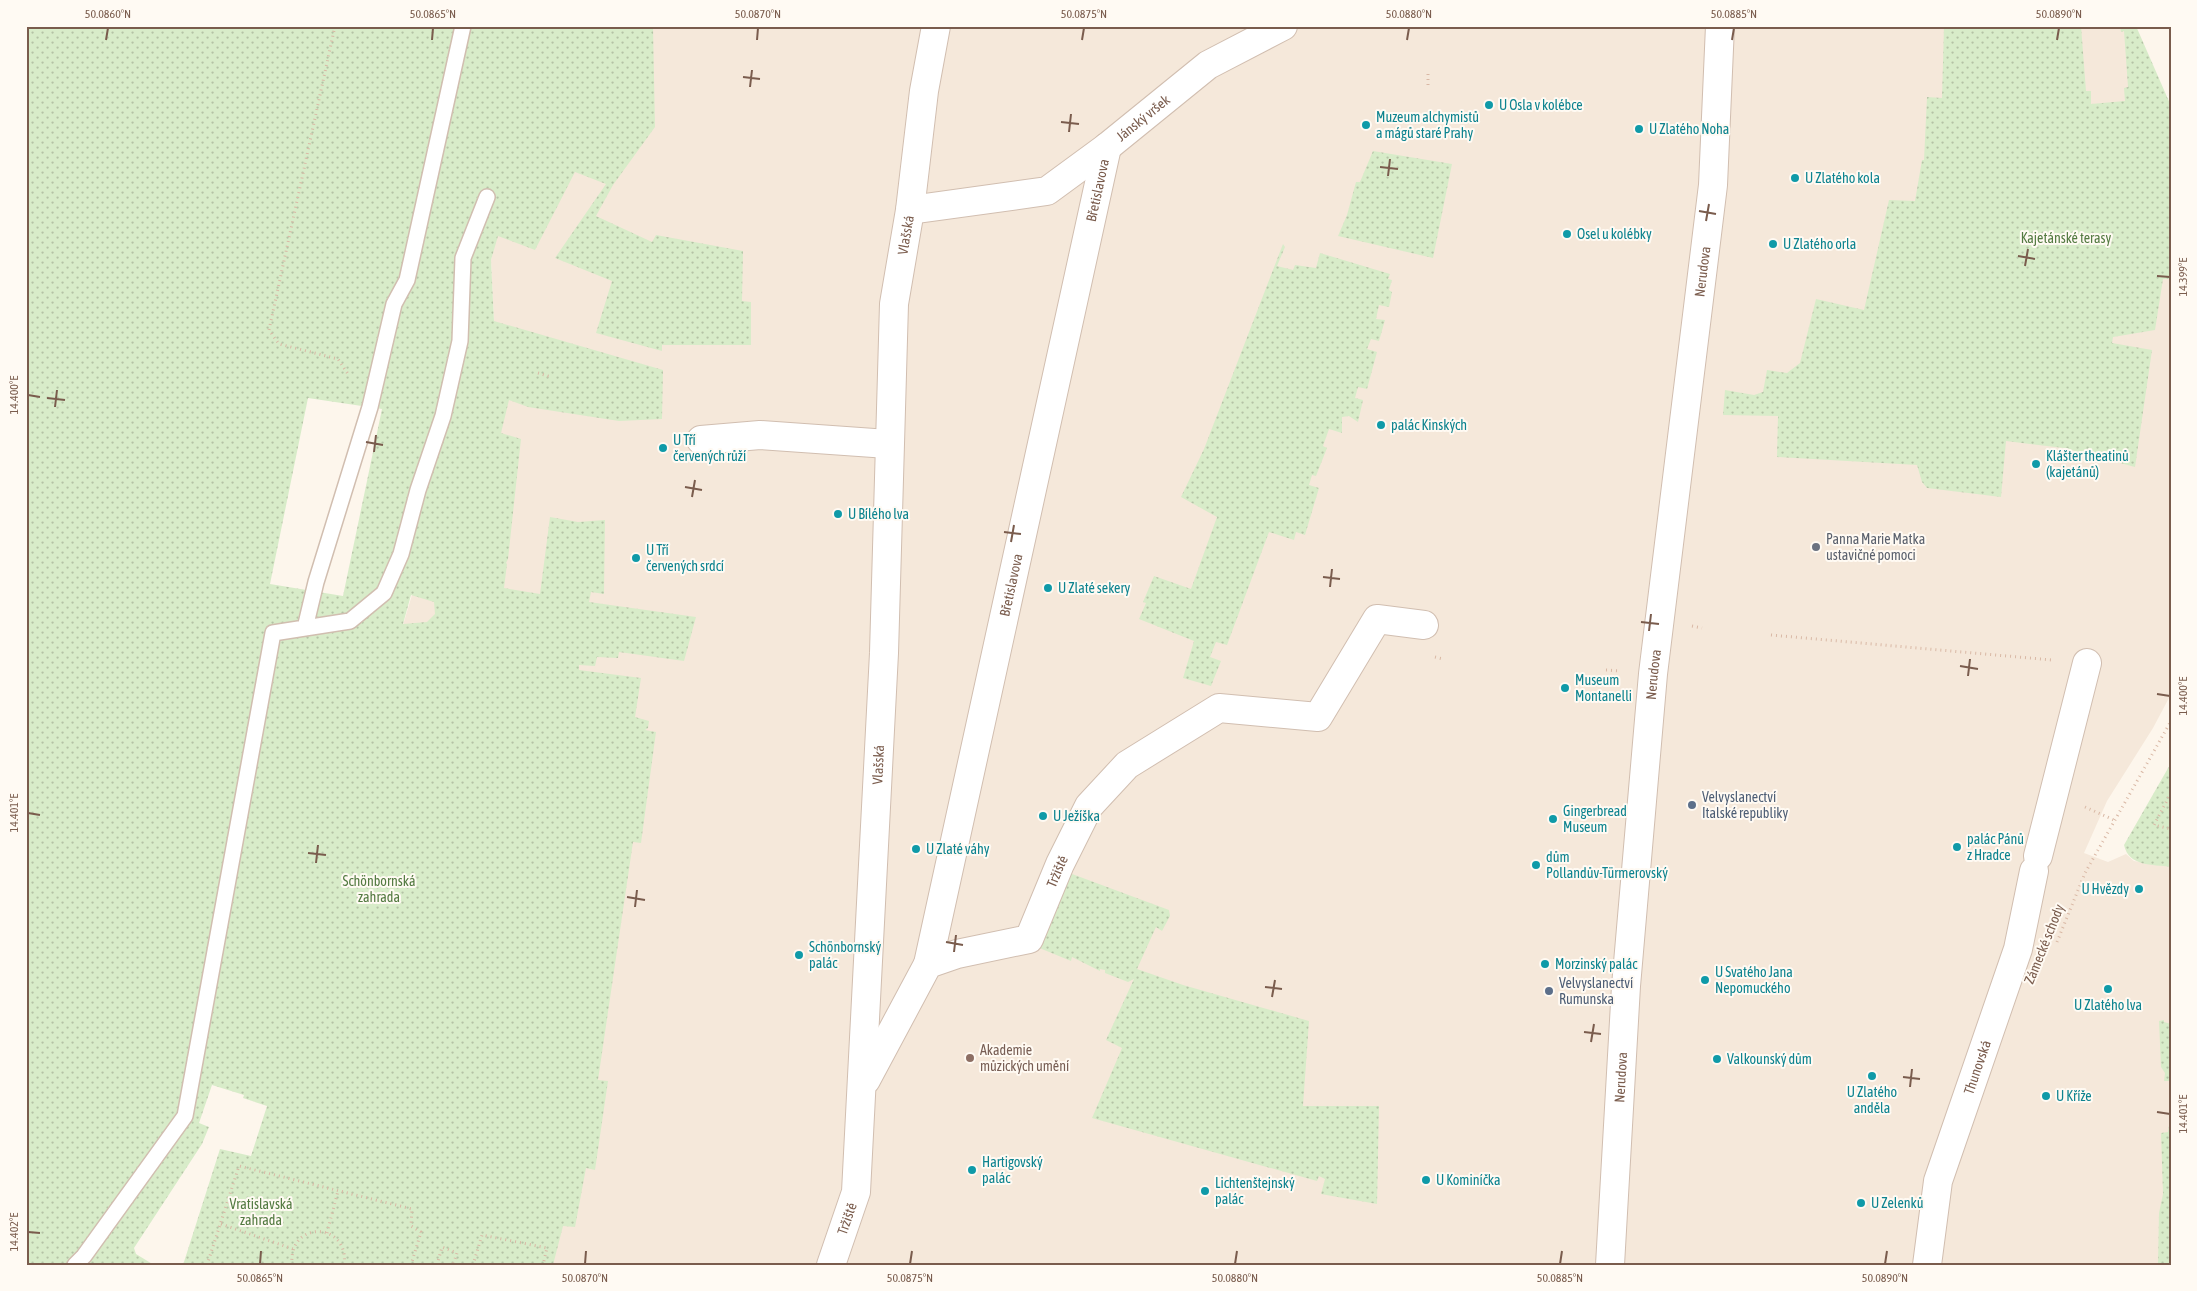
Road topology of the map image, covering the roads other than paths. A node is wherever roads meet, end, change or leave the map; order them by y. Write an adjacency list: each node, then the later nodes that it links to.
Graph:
1 (463, 26): 11 (lane)
2 (936, 26): 7 (street, Vlašská)
3 (1283, 26): 5 (street, Jánský vršek)
4 (1720, 26): 17 (street, Nerudova)
5 (1107, 147): 7 (street, Jánský vršek); 13 (street, Břetislavova)
6 (487, 198): 11 (lane)
7 (910, 210): 9 (street, Vlašská)
8 (701, 440): 9 (street)
9 (888, 444): 14 (street, Vlašská)
10 (1424, 625): 13 (street, Tržiště)
11 (305, 628): 15 (lane)
12 (2086, 663): 18 (street, Thunovská)
13 (928, 964): 14 (street, Tržiště)
14 (863, 1086): 16 (street, Tržiště)
15 (75, 1265)
16 (831, 1265)
17 (1610, 1265)
18 (1927, 1265)

